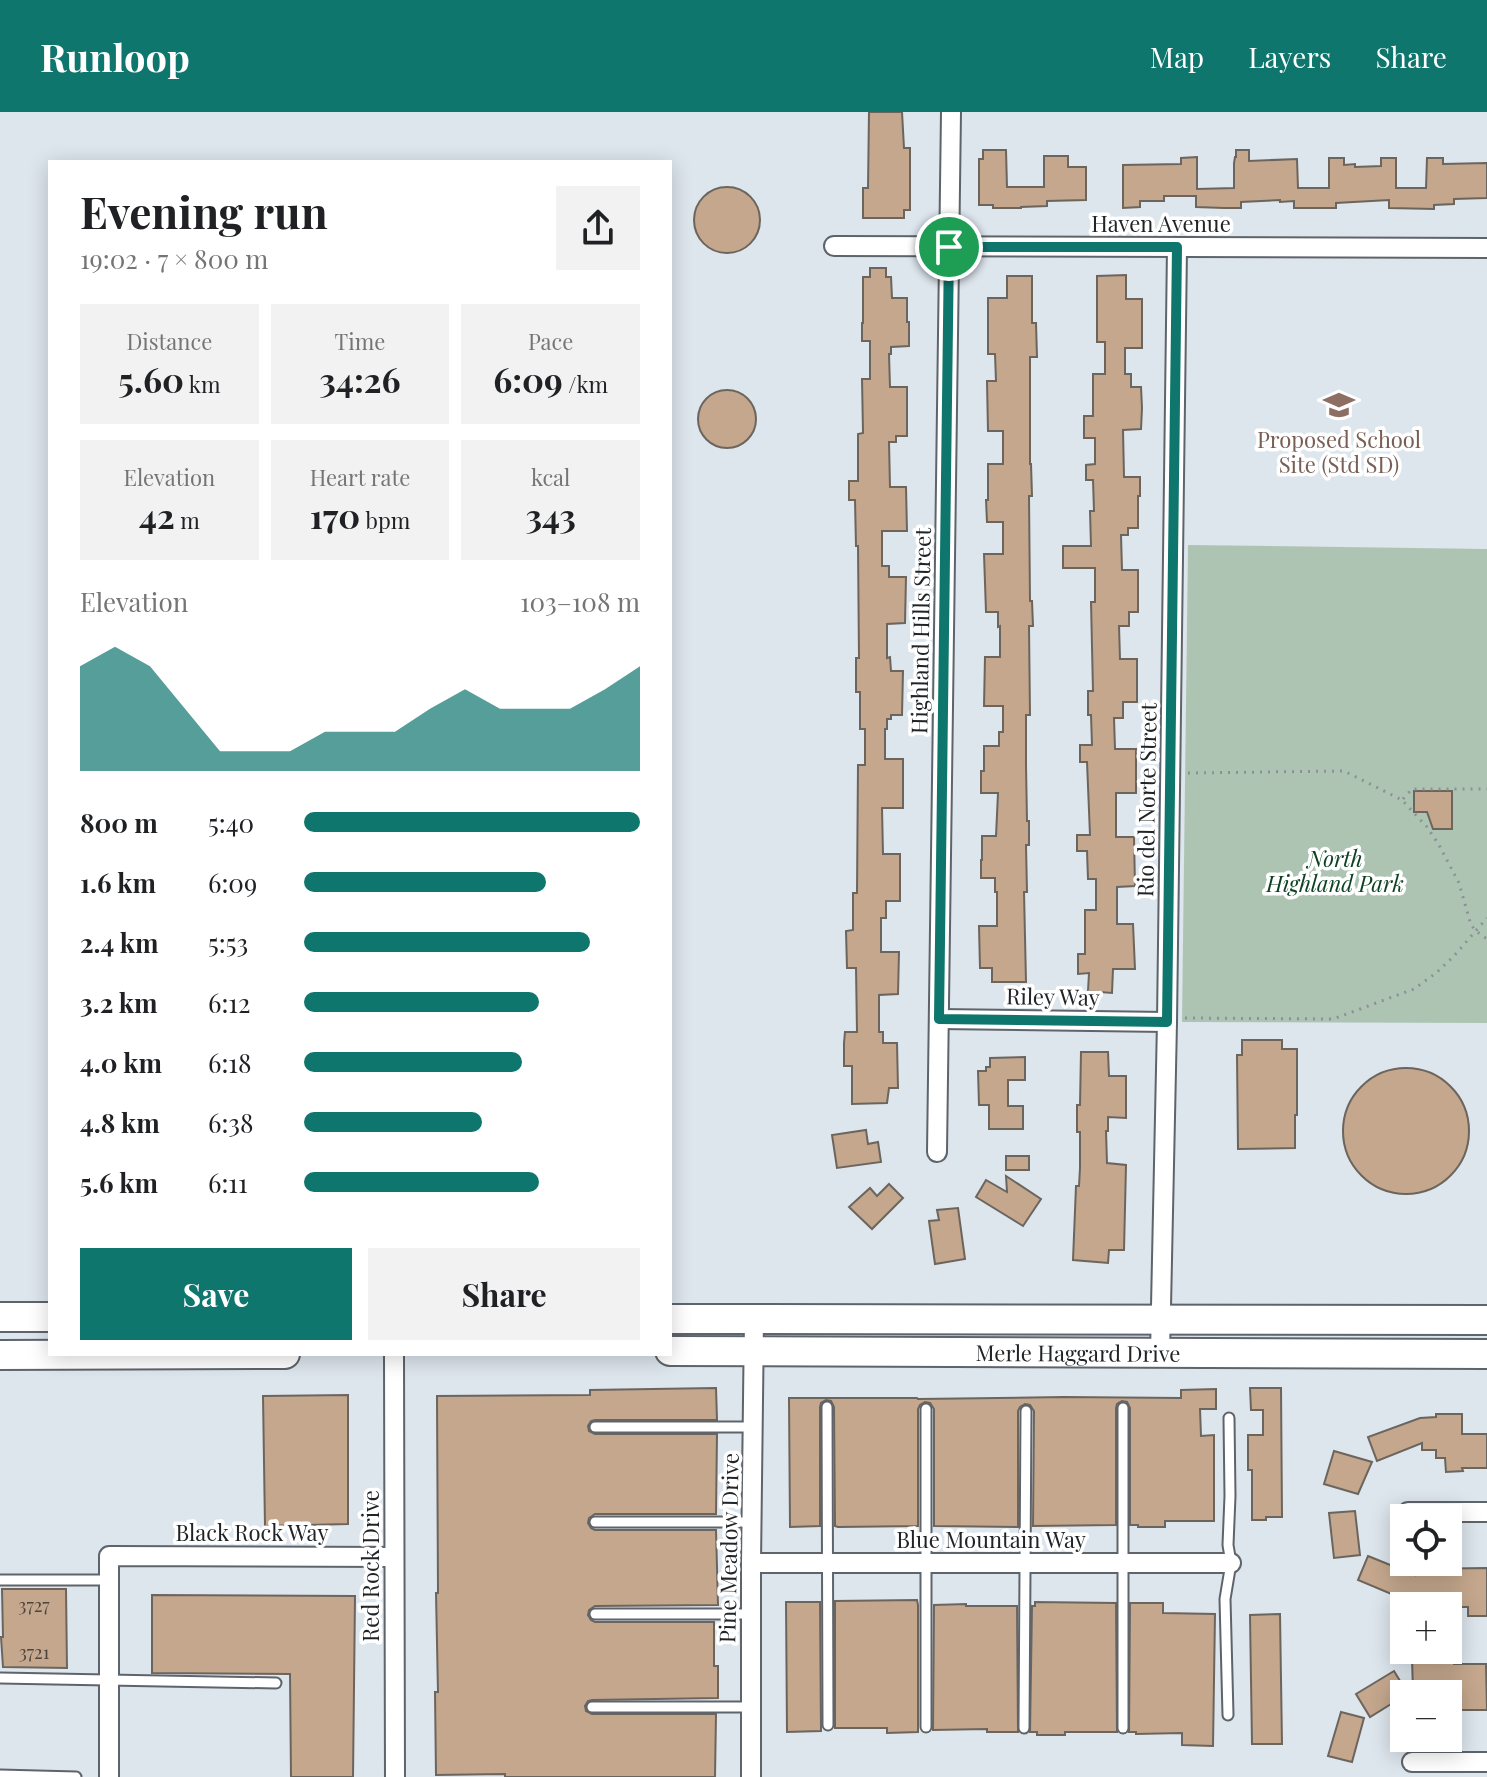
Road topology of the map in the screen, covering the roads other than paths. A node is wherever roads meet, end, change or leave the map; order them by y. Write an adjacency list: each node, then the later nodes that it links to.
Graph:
1 (951, 112): 3 (street, Highland Hills Street)
2 (834, 246): 3 (street, Haven Avenue)
3 (949, 247): 4 (street, Haven Avenue); 6 (street, Highland Hills Street)
4 (1177, 247): 5 (street, Haven Avenue); 7 (street, Rio del Norte Street)
5 (1487, 248)
6 (939, 1019): 7 (street, Riley Way); 8 (street, Highland Hills Street)
7 (1174, 1020): 13 (street, Rio del Norte Street)
8 (937, 1152)
9 (0, 1317): 10 (main road)
10 (48, 1317)
11 (672, 1319): 12 (main road, Merle Haggard Drive)
12 (754, 1319): 13 (main road, Merle Haggard Drive); 16 (street, Pine Meadow Drive)
13 (1161, 1319): 14 (main road, Merle Haggard Drive); 17 (street, Rio del Norte Street)
14 (1487, 1320)
15 (672, 1351): 16 (main road, Merle Haggard Drive)
16 (754, 1351): 17 (main road, Merle Haggard Drive); 28 (street, Pine Meadow Drive)
17 (1160, 1354): 18 (main road, Merle Haggard Drive)
18 (1487, 1354)
19 (0, 1355): 20 (main road)
20 (48, 1355)
21 (394, 1356): 33 (street, Red Rock Drive)
22 (827, 1407): 39 (lane)
23 (1123, 1408): 37 (lane)
24 (926, 1409): 35 (lane)
25 (1026, 1411): 36 (lane)
26 (1229, 1418): 38 (lane)
27 (595, 1427): 28 (lane)
28 (753, 1427): 32 (street, Pine Meadow Drive)
29 (1462, 1512): 30 (street)
30 (1487, 1512)
31 (595, 1522): 32 (lane)
32 (751, 1522): 34 (street, Pine Meadow Drive)
33 (394, 1557): 41 (street, Black Rock Way); 59 (street, Red Rock Drive)
34 (751, 1563): 39 (street, Blue Mountain Way); 43 (street, Pine Meadow Drive)
35 (925, 1563): 36 (street, Blue Mountain Way); 39 (street, Blue Mountain Way); 51 (lane)
36 (1025, 1563): 37 (street, Blue Mountain Way); 52 (lane)
37 (1123, 1563): 38 (street, Blue Mountain Way); 53 (lane)
38 (1231, 1563): 49 (lane)
39 (827, 1564): 50 (lane)
40 (0, 1580): 41 (lane)
41 (109, 1580): 45 (street)
42 (595, 1614): 43 (lane)
43 (751, 1614): 48 (street, Pine Meadow Drive)
44 (0, 1678): 45 (lane)
45 (108, 1679): 46 (lane); 58 (street)
46 (276, 1683)
47 (592, 1707): 48 (lane)
48 (751, 1707): 60 (street, Pine Meadow Drive)
49 (1228, 1715)
50 (828, 1725)
51 (926, 1727)
52 (1024, 1728)
53 (1123, 1728)
54 (1412, 1762): 55 (street)
55 (1487, 1762)
56 (0, 1775): 57 (lane)
57 (76, 1777)
58 (109, 1777)
59 (395, 1777)
60 (751, 1777)

